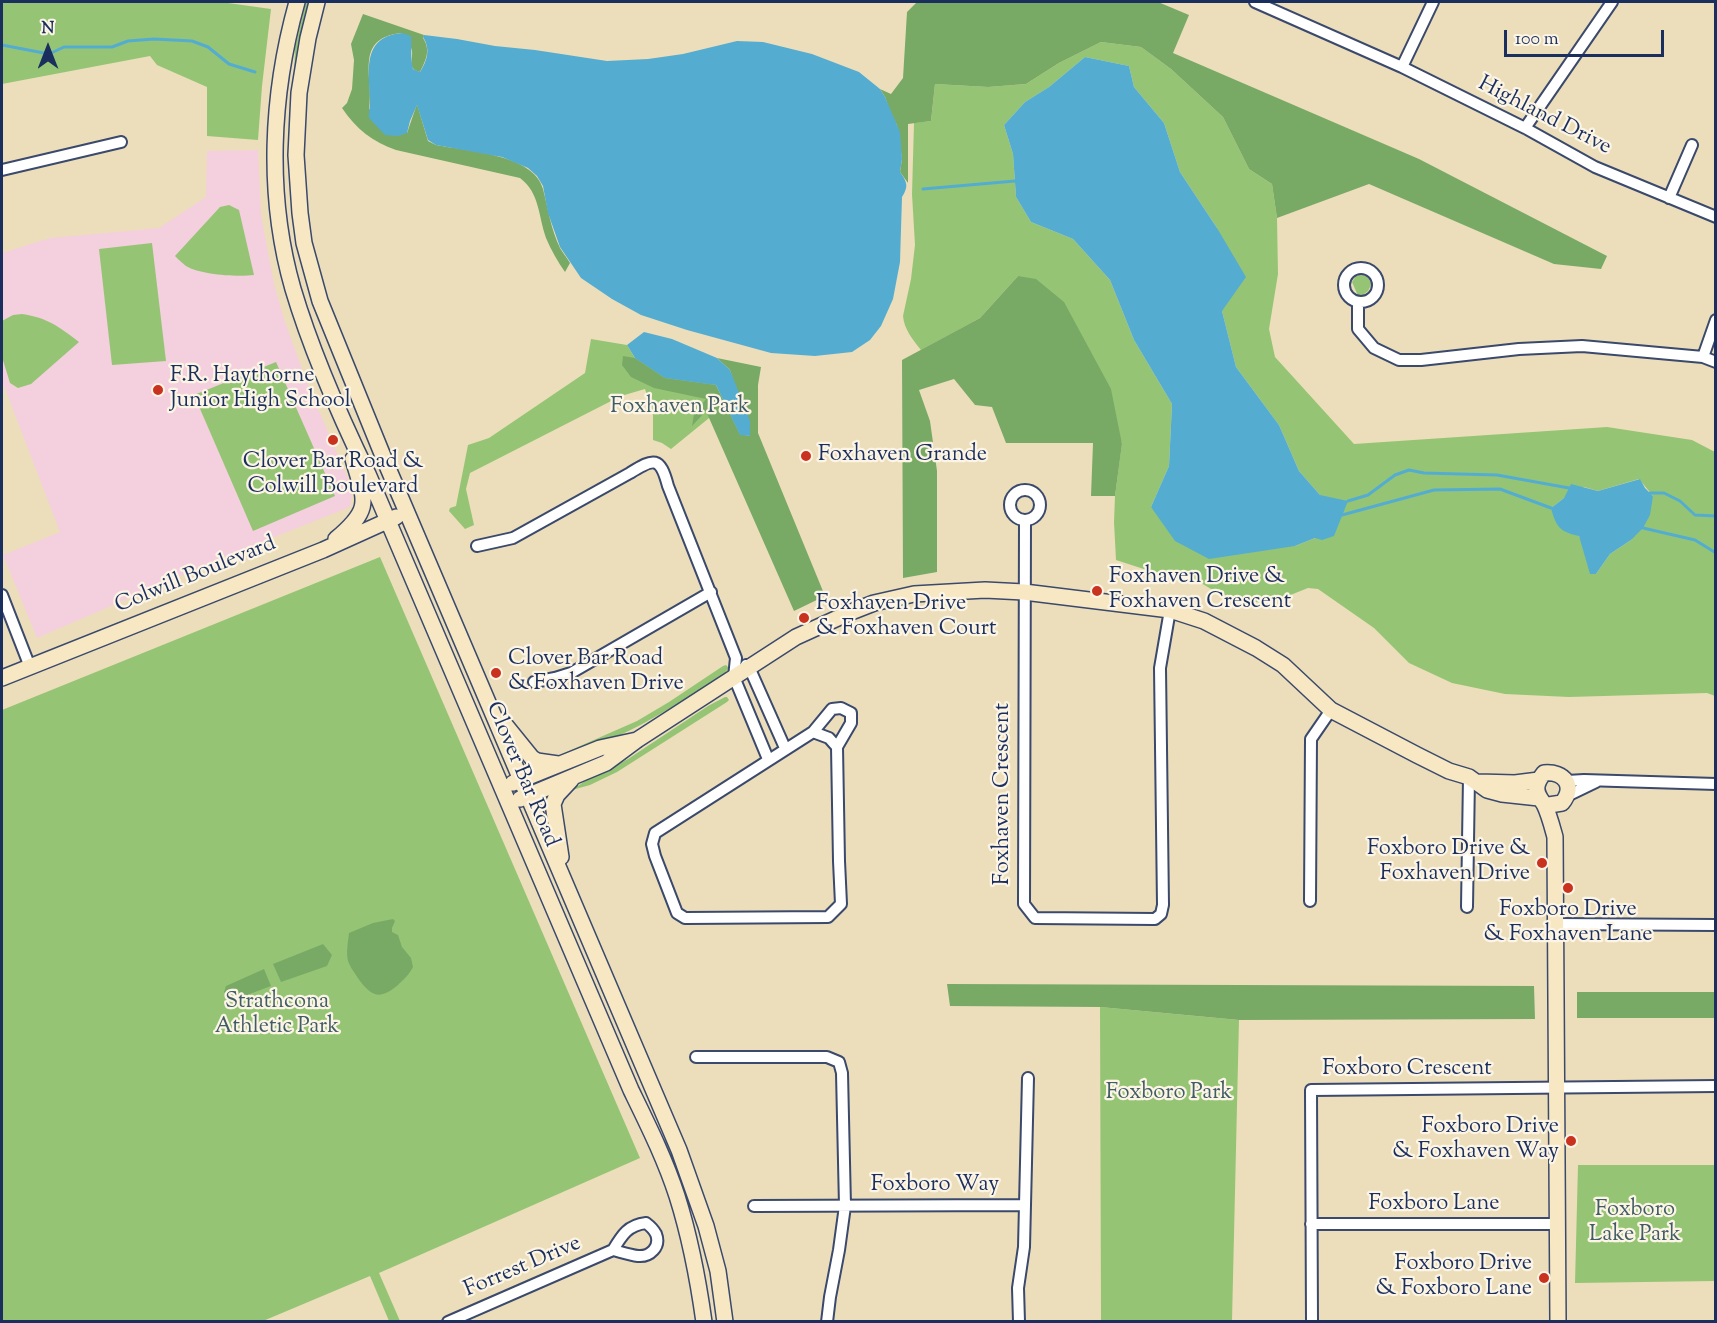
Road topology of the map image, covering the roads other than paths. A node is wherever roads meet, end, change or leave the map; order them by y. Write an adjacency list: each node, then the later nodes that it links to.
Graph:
1 (297, 2): 17 (main road, Clover Bar Road)
2 (318, 2): 18 (main road, Clover Bar Road)
3 (1255, 2): 6 (street, Highland Drive)
4 (1432, 2): 6 (street)
5 (1612, 2): 7 (street)
6 (1402, 67): 7 (street, Highland Drive)
7 (1525, 128): 11 (street, Highland Drive)
8 (121, 142): 10 (street)
9 (1692, 145): 11 (street)
10 (2, 170)
11 (1669, 198): 12 (street, Highland Drive)
12 (1716, 217)
13 (1358, 302): 15 (street)
14 (1716, 320): 15 (street)
15 (1703, 357): 16 (street)
16 (1716, 362)
17 (339, 413): 19 (main road, Clover Bar Road); 22 (main road)
18 (407, 512): 19 (main road, Colwill Boulevard); 33 (main road, Clover Bar Road)
19 (387, 521): 22 (main road, Colwill Boulevard); 46 (main road, Clover Bar Road)
20 (1025, 521): 24 (street)
21 (477, 546): 23 (street)
22 (323, 550): 28 (main road, Colwill Boulevard)
23 (711, 592): 27 (street); 32 (street)
24 (1024, 592): 26 (main road); 26 (street, Foxhaven Crescent); 29 (main road)
25 (2, 595): 28 (street)
26 (1170, 610): 34 (main road)
27 (736, 658): 29 (street); 30 (street)
28 (30, 667): 31 (main road, Colwill Boulevard)
29 (749, 667): 30 (main road); 38 (street)
30 (734, 677): 36 (main road); 39 (street)
31 (2, 678)
32 (534, 682)
33 (491, 707): 40 (main road); 43 (main road, Clover Bar Road)
34 (1332, 710): 42 (main road); 53 (street)
35 (813, 732): 37 (street); 37 (street); 38 (street)
36 (638, 740): 40 (main road); 41 (main road)
37 (837, 747): 39 (street)
38 (785, 748): 39 (street)
39 (768, 759)
40 (564, 764): 43 (main road)
41 (575, 776): 48 (main road); 52 (main road)
42 (1472, 779): 44 (main road); 49 (main road); 54 (street)
43 (521, 780): 46 (main road); 48 (main road, Clover Bar Road)
44 (1539, 780): 47 (main road); 49 (main road)
45 (1716, 784): 47 (street)
46 (502, 788): 50 (main road, Clover Bar Road)
47 (1565, 794): 49 (main road); 51 (main road)
48 (528, 796): 50 (main road); 52 (main road, Clover Bar Road)
49 (1541, 801): 51 (main road)
50 (508, 803): 68 (main road, Clover Bar Road)
51 (1555, 837): 55 (main road)
52 (565, 882): 69 (main road, Clover Bar Road)
53 (1310, 901)
54 (1467, 907)
55 (1555, 924): 56 (street); 60 (main road)
56 (1716, 925)
57 (696, 1057): 63 (street)
58 (1028, 1078): 61 (street)
59 (1716, 1086): 60 (street)
60 (1555, 1089): 64 (street, Foxboro Crescent); 65 (main road)
61 (1025, 1205): 63 (street, Foxboro Way); 71 (street, Foxboro Way)
62 (754, 1206): 63 (street)
63 (845, 1206): 70 (street, Foxboro Way)
64 (1311, 1224): 65 (street, Foxboro Lane); 72 (street, Foxboro Crescent)
65 (1557, 1224): 73 (main road)
66 (613, 1250): 67 (street, Forrest Drive)
67 (448, 1322)
68 (704, 1322)
69 (725, 1322)
70 (827, 1322)
71 (1018, 1322)
72 (1312, 1322)
73 (1558, 1322)

